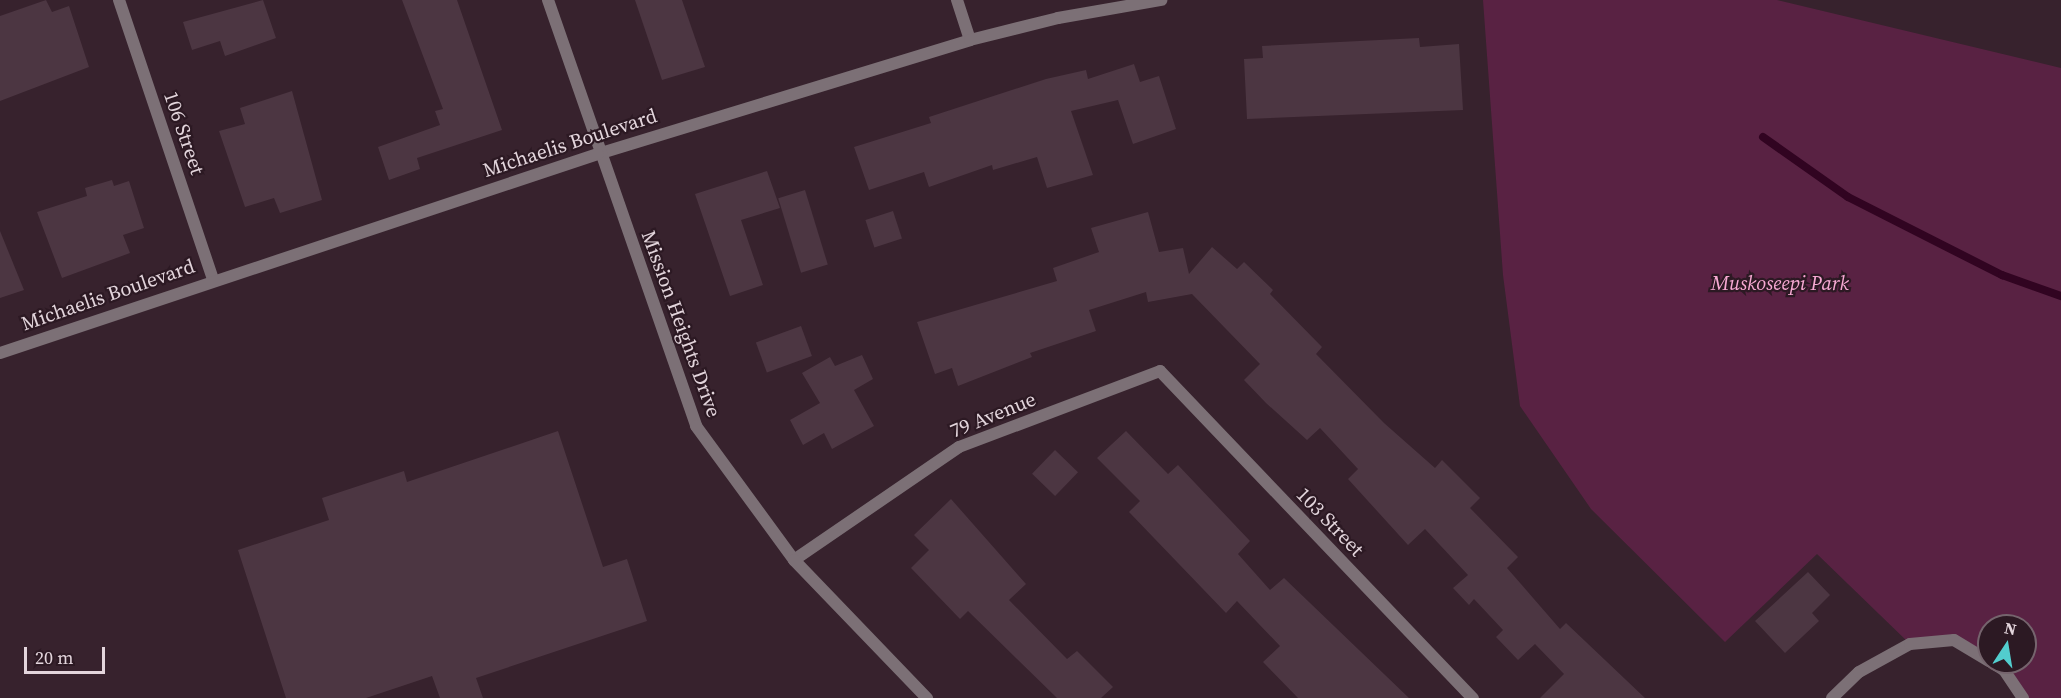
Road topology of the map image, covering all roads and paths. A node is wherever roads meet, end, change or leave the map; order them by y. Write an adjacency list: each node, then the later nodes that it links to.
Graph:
1 (119, 0): 7 (street, 106 Street)
2 (548, 0): 6 (street, Mission Heights Drive)
3 (957, 0): 5 (street)
4 (1161, 0): 5 (street, Michaelis Boulevard)
5 (970, 40): 6 (street, Michaelis Boulevard)
6 (598, 154): 7 (street, Michaelis Boulevard); 10 (street, Mission Heights Drive)
7 (213, 279): 8 (street, Michaelis Boulevard)
8 (0, 353)
9 (1160, 371): 10 (street, 79 Avenue); 14 (street, 103 Street)
10 (794, 560): 13 (street, Mission Heights Drive)
11 (1977, 653): 15 (street)
12 (2007, 674): 16 (street)
13 (927, 698)
14 (1473, 698)
15 (1832, 698)
16 (2023, 698)

